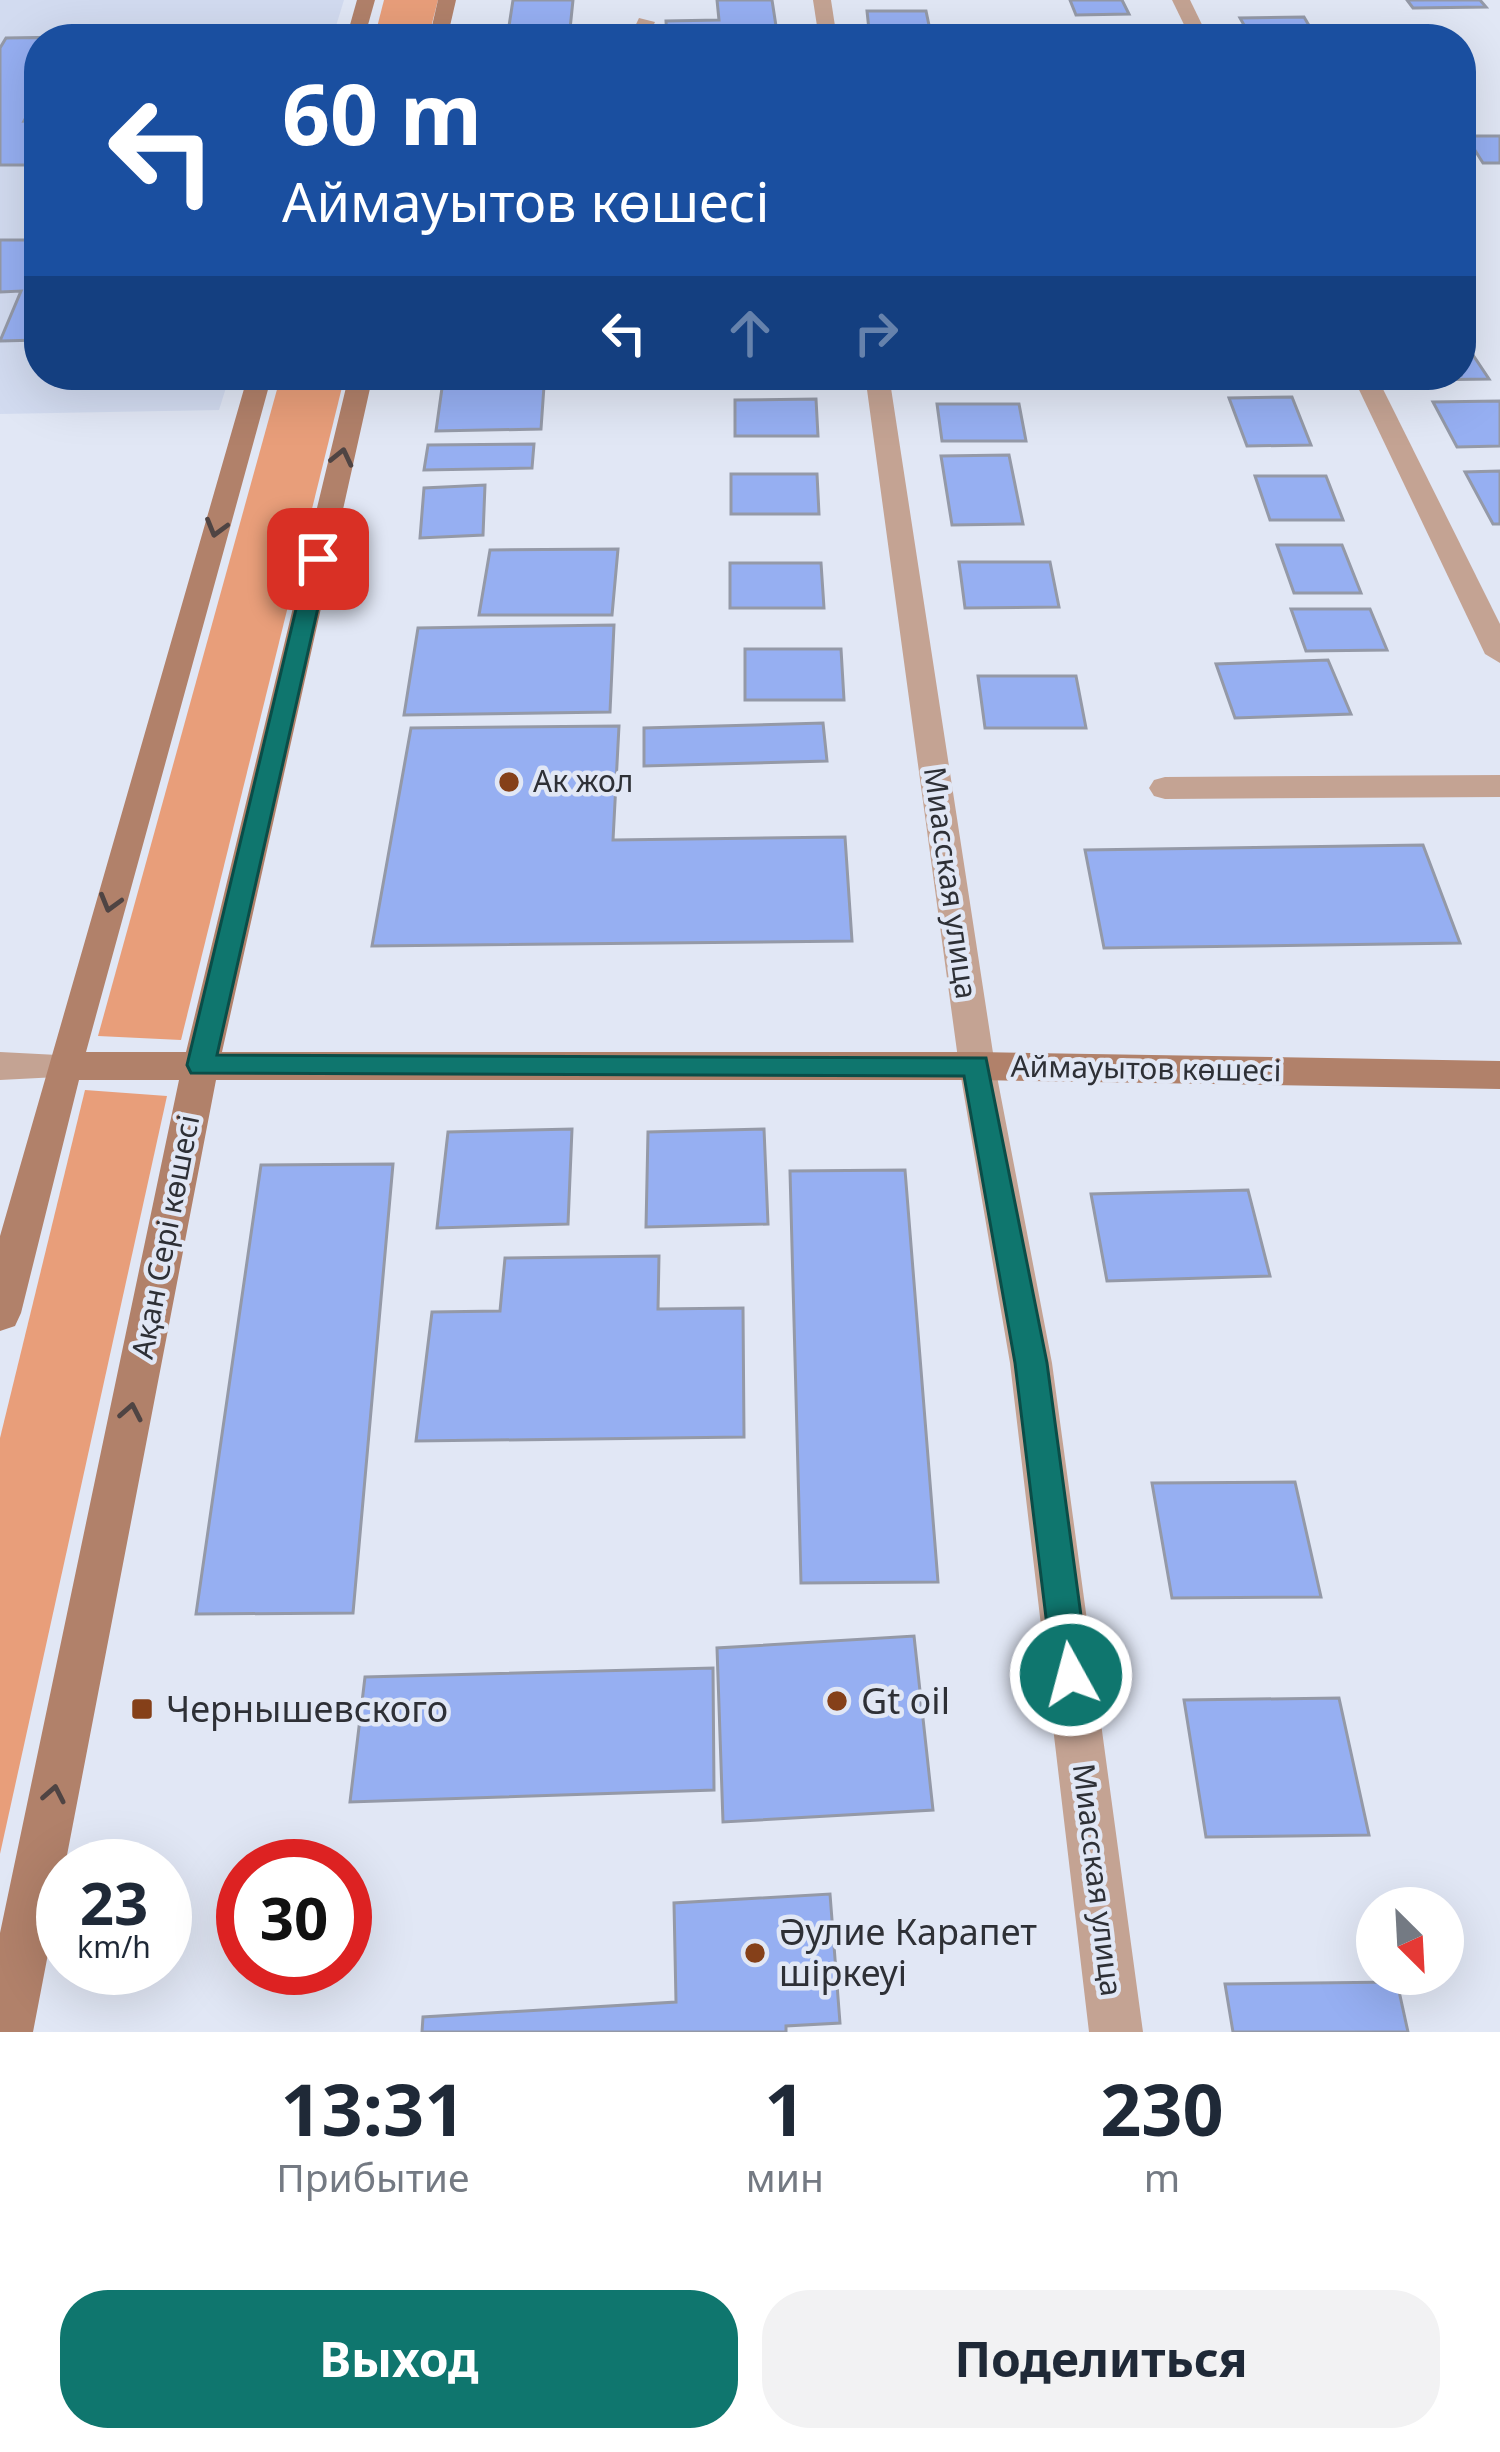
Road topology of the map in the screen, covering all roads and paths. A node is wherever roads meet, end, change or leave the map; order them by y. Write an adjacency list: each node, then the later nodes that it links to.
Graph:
1 (256, 390): 10 (street, one-way to 10)
2 (358, 390): 8 (street, Ақан Сері көшесі, one-way to 2)
3 (879, 390): 11 (street, Миасская улица)
4 (1371, 390): 5 (street)
5 (1500, 654)
6 (1500, 785): 7 (street)
7 (1165, 788)
8 (201, 1065): 10 (street, Аймауытов көшесі); 11 (street, Аймауытов көшесі); 14 (street, Ақан Сері көшесі, one-way to 8)
9 (0, 1066): 10 (street, Аймауытов көшесі)
10 (64, 1066): 13 (street)
11 (976, 1066): 12 (street, Аймауытов көшесі); 15 (street, Миасская улица)
12 (1500, 1075)
13 (0, 1313)
14 (6, 2032)
15 (1116, 2032)

